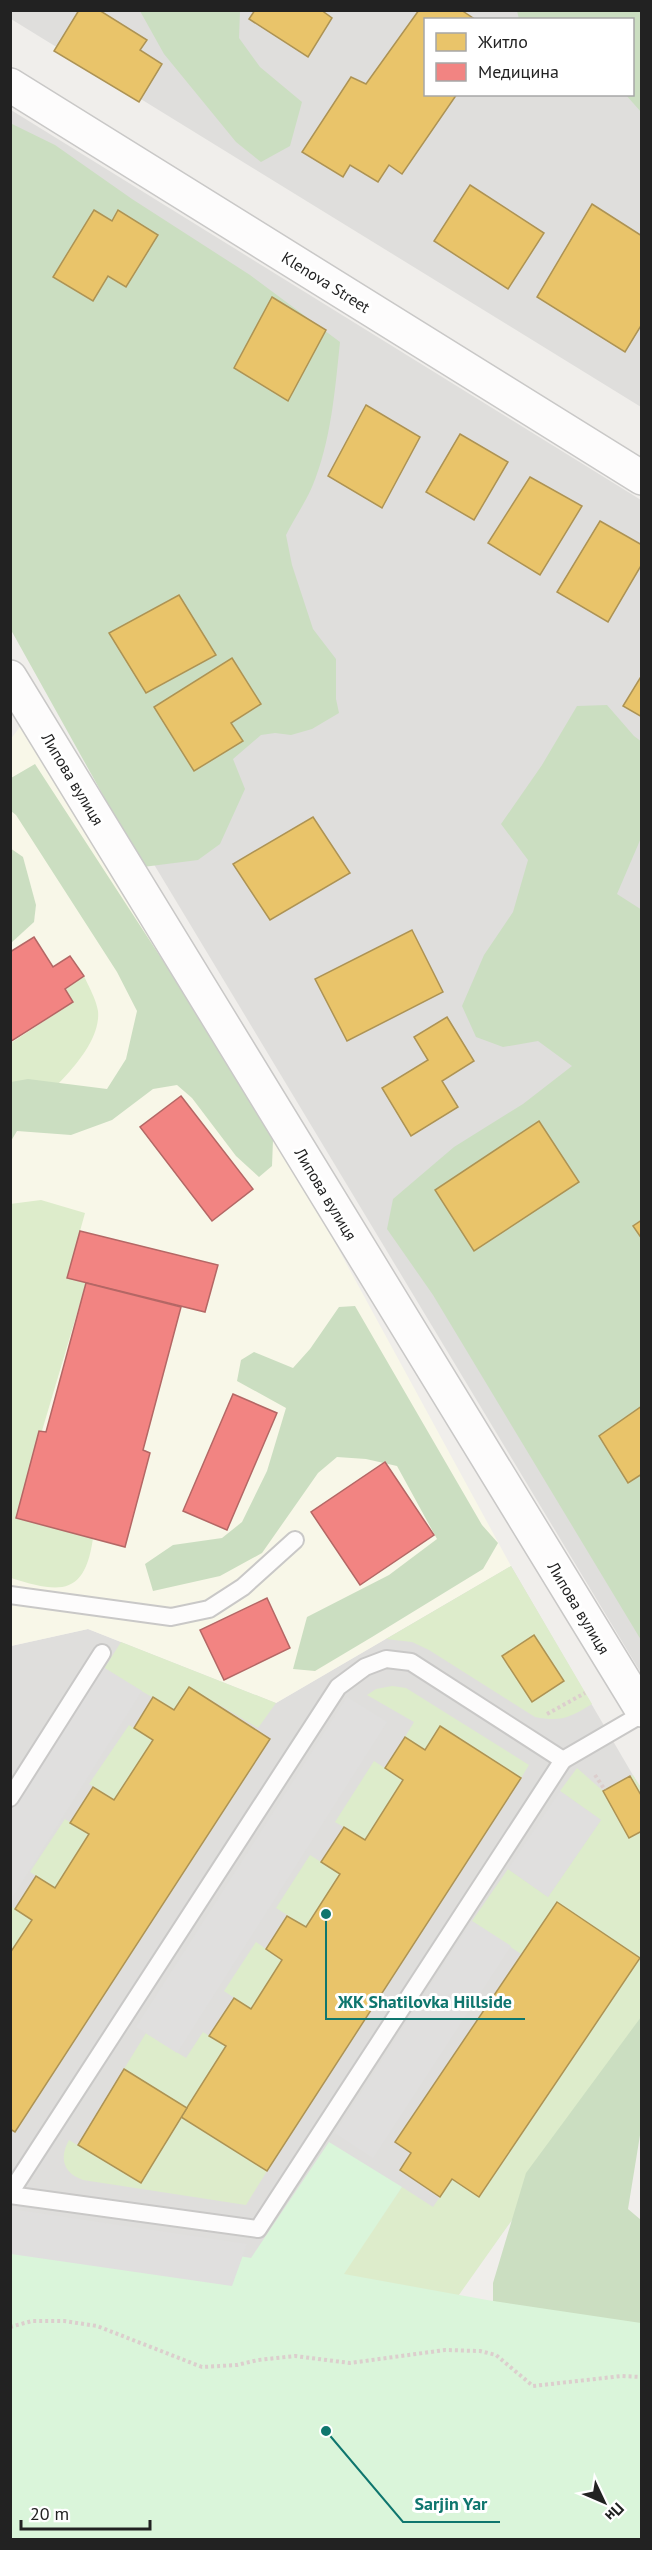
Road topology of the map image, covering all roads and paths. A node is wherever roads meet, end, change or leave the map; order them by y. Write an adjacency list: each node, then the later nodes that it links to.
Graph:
1 (10, 86): 2 (street, Klenova Street)
2 (642, 478)
3 (10, 677): 7 (street, Липова вулиця)
4 (295, 1540): 5 (lane)
5 (10, 1595)
6 (102, 1653): 11 (lane)
7 (619, 1674): 8 (street, Липова вулиця); 9 (path)
8 (642, 1712): 10 (lane)
9 (518, 1731): 10 (lane); 12 (lane)
10 (564, 1760): 12 (lane)
11 (10, 1798)
12 (10, 2194)
13 (10, 2327): 14 (path)
14 (642, 2377)

